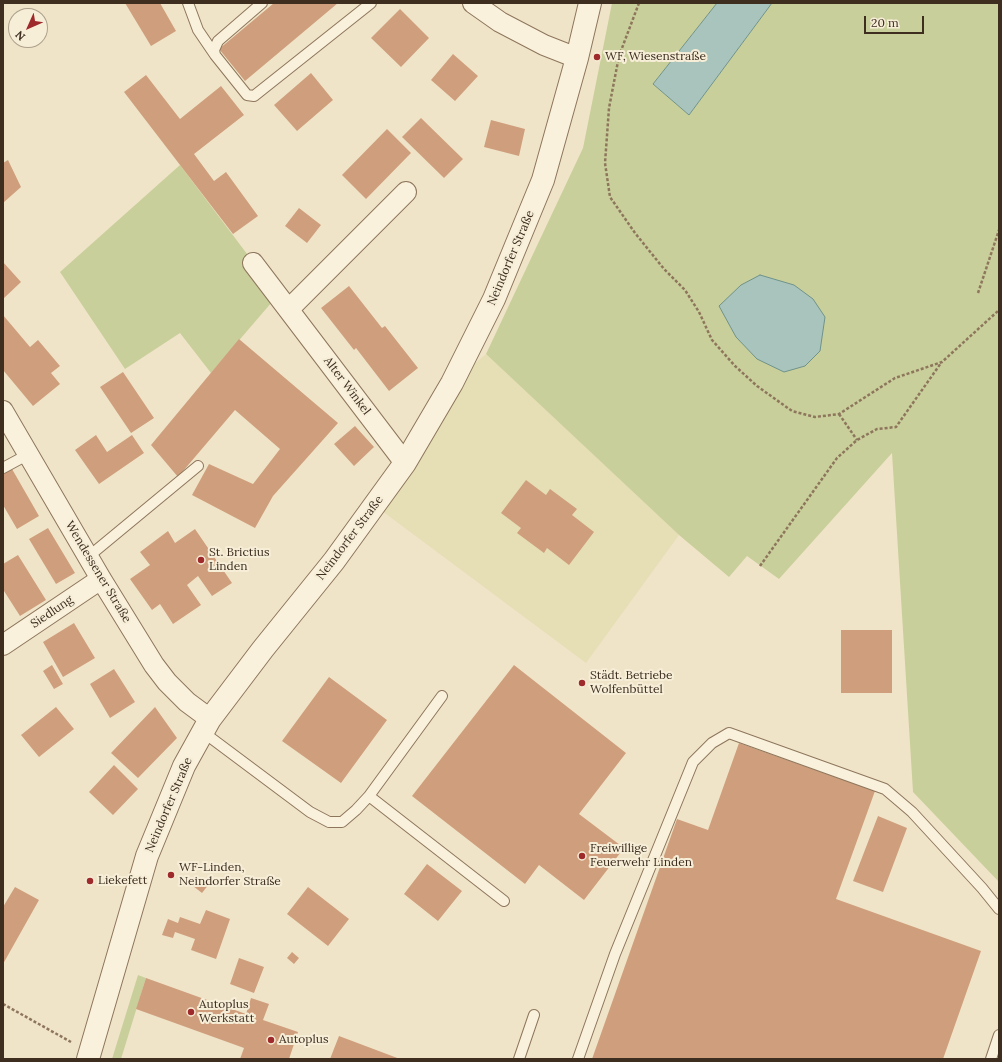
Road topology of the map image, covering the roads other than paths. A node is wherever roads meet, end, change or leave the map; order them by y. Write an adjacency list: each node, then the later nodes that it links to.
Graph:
1 (188, 3): 6 (lane)
2 (262, 3): 6 (lane)
3 (371, 3): 6 (lane)
4 (473, 3): 7 (street)
5 (590, 3): 7 (street, Neindorfer Straße)
6 (215, 55)
7 (577, 58): 13 (street, Neindorfer Straße)
8 (406, 192): 10 (street)
9 (253, 263): 10 (street, Alter Winkel)
10 (289, 309): 13 (street, Alter Winkel)
11 (3, 410): 12 (street, Wendessener Straße)
12 (29, 454): 15 (lane); 16 (street, Wendessener Straße)
13 (405, 463): 20 (street, Neindorfer Straße)
14 (198, 466): 16 (lane)
15 (3, 468)
16 (88, 557): 17 (street, Wendessener Straße)
17 (101, 579): 18 (street, Siedlung); 20 (street, Wendessener Straße)
18 (3, 645)
19 (442, 696): 21 (lane)
20 (207, 726): 21 (lane); 26 (street, Neindorfer Straße)
21 (369, 796): 22 (lane)
22 (504, 901)
23 (999, 909): 28 (lane)
24 (534, 1015): 27 (lane)
25 (999, 1035): 29 (lane)
26 (89, 1056)
27 (519, 1059)
28 (578, 1059)
29 (991, 1059)

